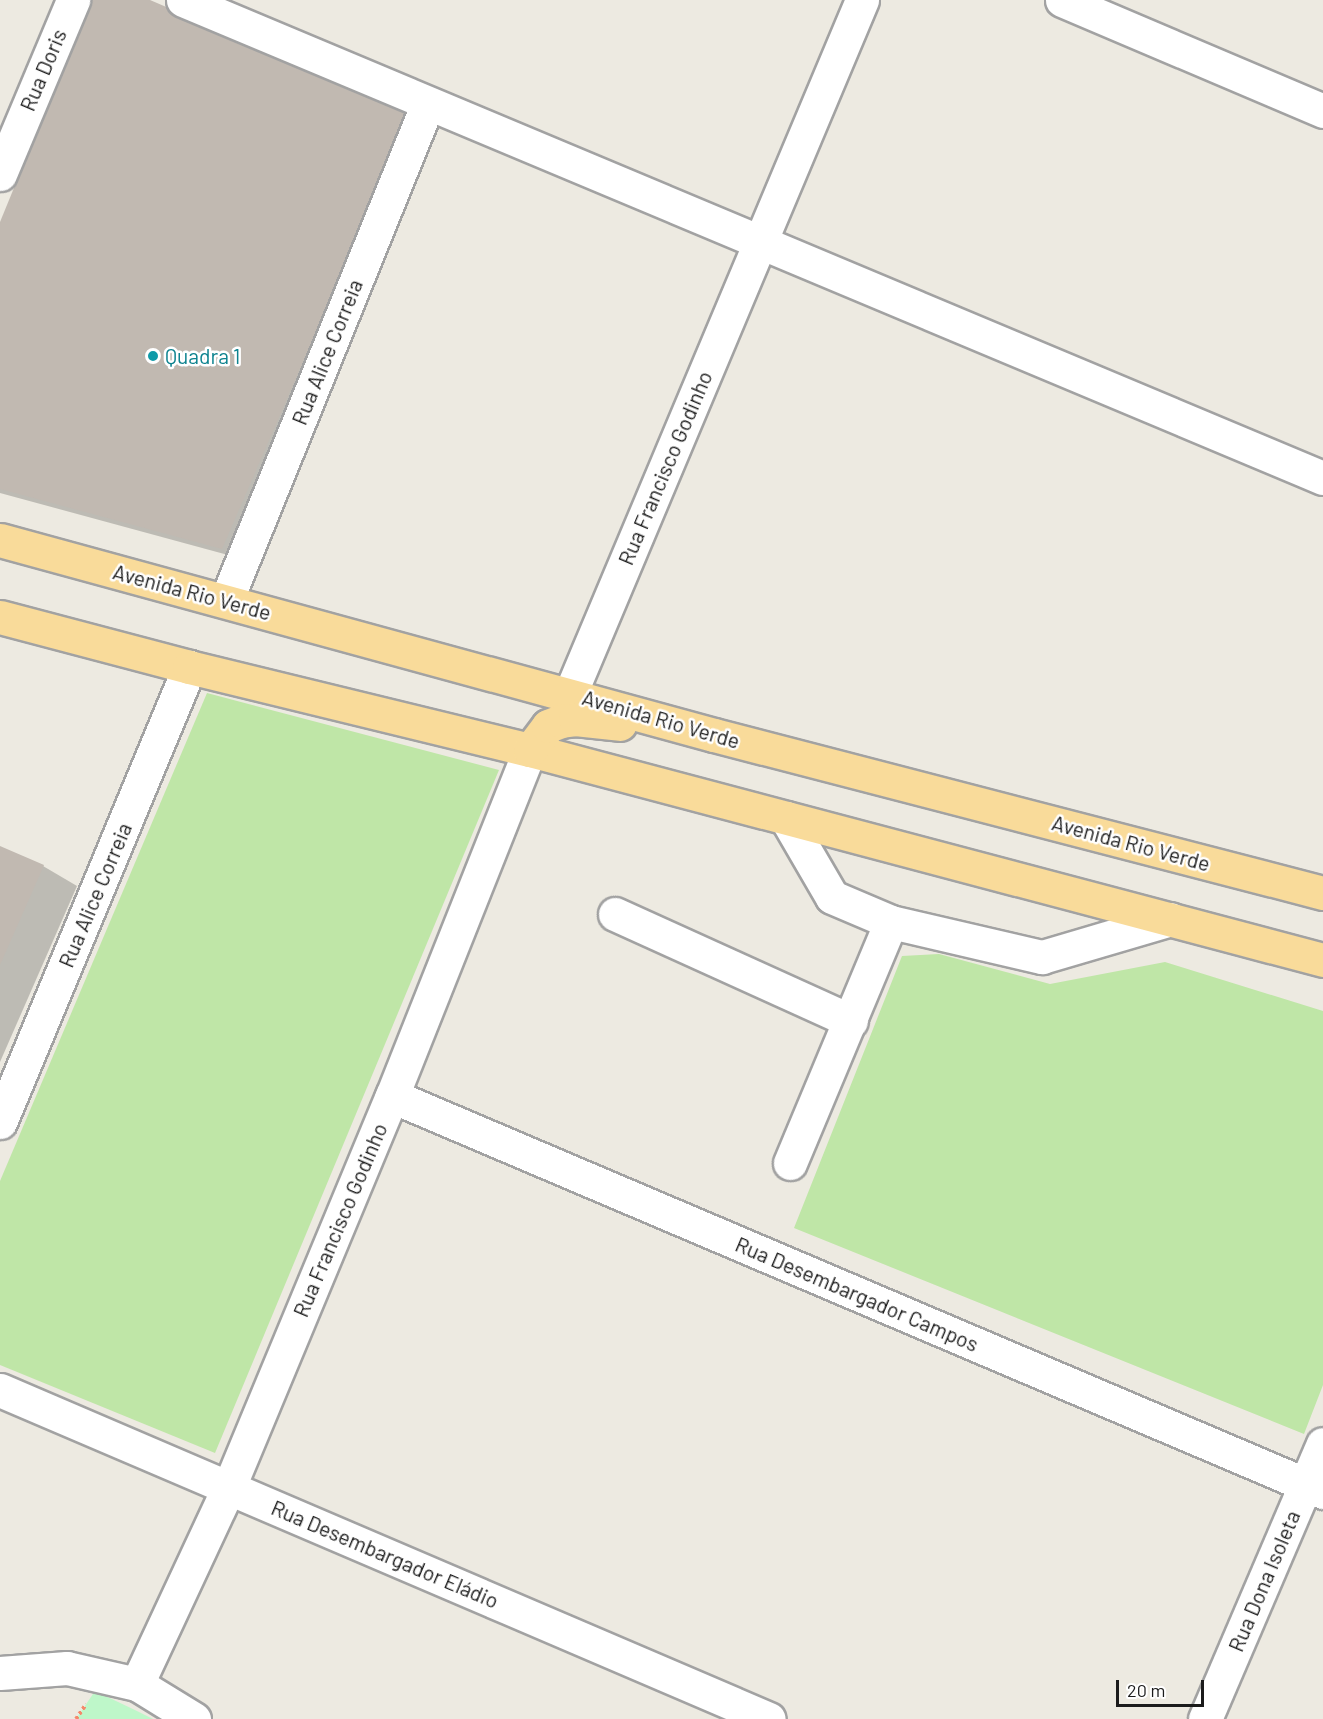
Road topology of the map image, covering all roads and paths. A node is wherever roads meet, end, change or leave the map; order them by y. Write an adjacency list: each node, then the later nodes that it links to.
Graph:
1 (73, 0): 7 (street, Rua Doris)
2 (183, 0): 5 (street)
3 (862, 0): 8 (street, Rua Francisco Godinho)
4 (1062, 0): 6 (street)
5 (429, 103): 8 (street); 11 (street, Rua Alice Correia)
6 (1323, 111)
7 (0, 174)
8 (760, 242): 9 (street); 14 (street, Rua Francisco Godinho)
9 (1323, 478)
10 (0, 540): 11 (main road, Avenida Rio Verde)
11 (226, 601): 14 (main road, Avenida Rio Verde)
12 (0, 617): 13 (main road)
13 (189, 667): 16 (main road); 27 (street, Rua Alice Correia)
14 (570, 694): 15 (main road, Avenida Rio Verde)
15 (714, 735): 16 (main road); 18 (main road, Avenida Rio Verde)
16 (530, 750): 17 (main road); 26 (street, Rua Francisco Godinho)
17 (786, 818): 20 (main road); 21 (street)
18 (1323, 893)
19 (615, 914): 25 (street)
20 (1170, 919): 21 (street); 23 (main road)
21 (891, 922): 25 (street)
22 (1323, 944): 23 (main road)
23 (1280, 948): 24 (main road)
24 (1323, 960)
25 (851, 1021): 28 (street)
26 (392, 1096): 31 (street, Rua Francisco Godinho); 32 (street, Rua Desembargador Campos)
27 (0, 1122)
28 (790, 1163)
29 (0, 1390): 31 (street, Rua Desembargador Eládio)
30 (1323, 1444): 32 (street, Rua Dona Isoleta)
31 (229, 1487): 34 (street, Rua Francisco Godinho); 36 (street, Rua Desembargador Eládio)
32 (1314, 1488): 37 (street, Rua Dona Isoleta)
33 (0, 1674): 34 (street)
34 (137, 1684): 35 (street)
35 (194, 1719)
36 (769, 1719)
37 (1205, 1719)

